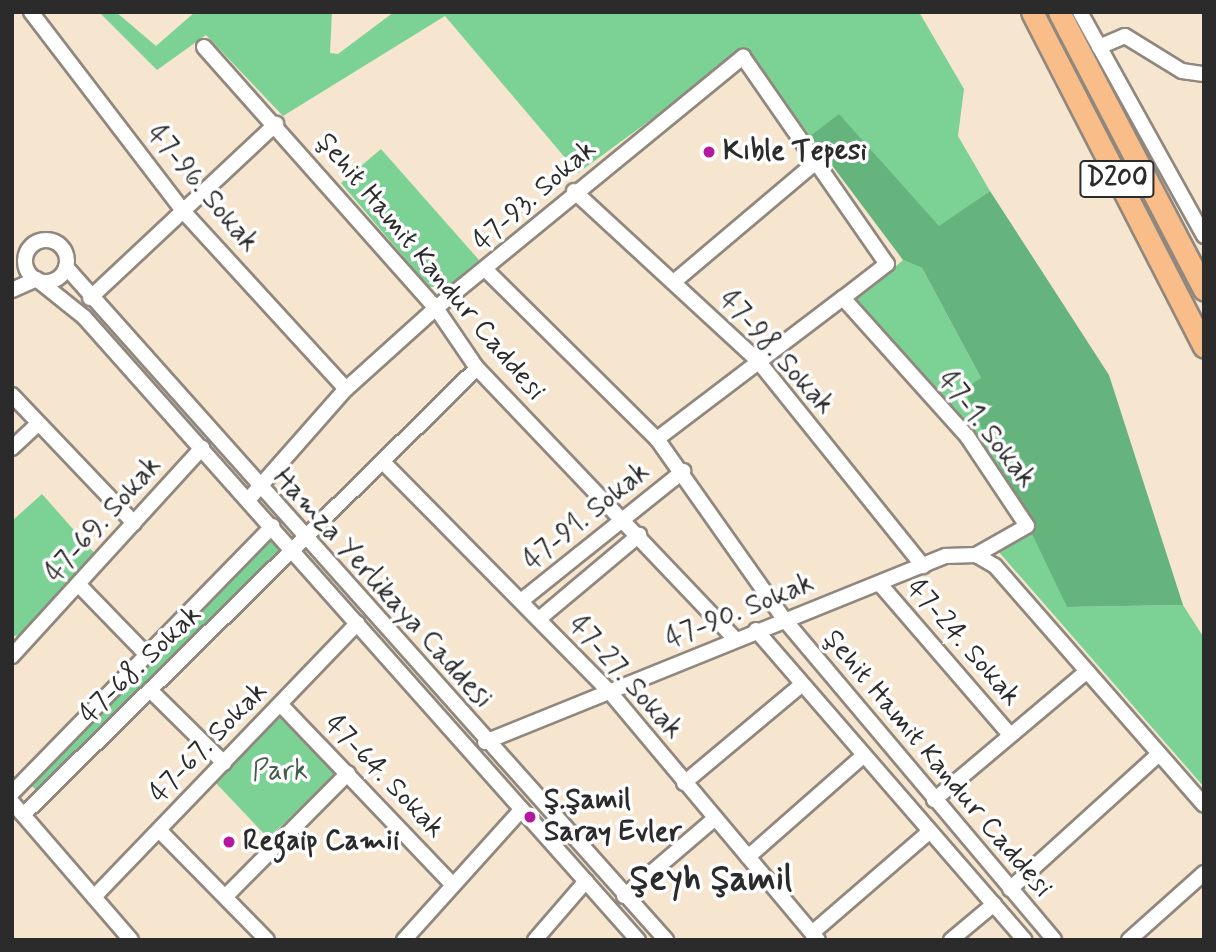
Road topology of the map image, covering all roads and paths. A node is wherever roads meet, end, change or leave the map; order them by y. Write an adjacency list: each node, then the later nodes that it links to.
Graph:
1 (31, 12): 11 (street, 47-96. Sokak)
2 (1032, 12): 24 (highway, D200)
3 (1059, 12): 19 (highway, D200)
4 (1080, 12): 6 (street)
5 (204, 47): 8 (street, Şehit Hamit Kandur Caddesi)
6 (1099, 47): 7 (street); 12 (street)
7 (1204, 74)
8 (276, 124): 11 (street); 23 (street, Şehit Hamit Kandur Caddesi)
9 (816, 162): 10 (street, 47-93. Sokak); 18 (street); 22 (street)
10 (574, 191): 16 (street, 47-93. Sokak); 18 (street, 47-98. Sokak)
11 (183, 211): 21 (street); 27 (street, 47-96. Sokak)
12 (1204, 236)
13 (25, 261): 14 (street); 15 (street); 17 (street)
14 (66, 267): 17 (street); 21 (street, Hamza Yerlikaya Caddesi)
15 (12, 269)
16 (487, 271): 23 (street, 47-93. Sokak); 30 (street, Şehit Hamit Kandur Caddesi)
17 (38, 280): 20 (street); 32 (street, Hamza Yerlikaya Caddesi)
18 (675, 281): 25 (street, 47-98. Sokak)
19 (1204, 289)
20 (12, 290)
21 (90, 298): 35 (street, Hamza Yerlikaya Caddesi)
22 (843, 298): 25 (street); 43 (street, 47-1. Sokak)
23 (436, 308): 26 (street, Şehit Hamit Kandur Caddesi); 27 (street, 47-93. Sokak)
24 (1204, 346)
25 (759, 362): 30 (street); 44 (street, 47-98. Sokak)
26 (477, 368): 33 (street, 47-68. Sokak); 37 (street, Şehit Hamit Kandur Caddesi)
27 (346, 389): 35 (street, 47-93. Sokak)
28 (12, 395): 29 (street)
29 (37, 424): 31 (street); 38 (street)
30 (657, 439): 34 (street, Şehit Hamit Kandur Caddesi)
31 (12, 448)
32 (202, 448): 36 (street, Hamza Yerlikaya Caddesi); 38 (street, 47-69. Sokak)
33 (383, 462): 41 (street, 47-68. Sokak); 47 (street, 47-27. Sokak)
34 (683, 471): 37 (street, 47-91. Sokak); 49 (street, Şehit Hamit Kandur Caddesi)
35 (259, 488): 36 (street, 47-93. Sokak); 41 (street, Hamza Yerlikaya Caddesi)
36 (248, 500): 39 (street, Hamza Yerlikaya Caddesi)
37 (623, 519): 40 (street, Şehit Hamit Kandur Caddesi); 47 (street, 47-91. Sokak)
38 (134, 523): 46 (street, 47-69. Sokak)
39 (273, 526): 42 (street, Hamza Yerlikaya Caddesi); 54 (street, 47-68. Sokak)
40 (639, 535): 48 (street, 47-91. Sokak); 52 (street, Şehit Hamit Kandur Caddesi)
41 (305, 538): 42 (street, 47-68. Sokak); 61 (street, Hamza Yerlikaya Caddesi)
42 (294, 550): 50 (street, Hamza Yerlikaya Caddesi); 57 (street, 47-68. Sokak)
43 (976, 555): 44 (street, 47-90. Sokak); 55 (street)
44 (923, 566): 45 (street, 47-90. Sokak)
45 (879, 583): 49 (street, 47-90. Sokak); 60 (street, 47-24. Sokak)
46 (79, 584): 53 (street, 47-69. Sokak); 54 (street)
47 (522, 601): 48 (street, 47-27. Sokak)
48 (539, 619): 58 (street, 47-27. Sokak)
49 (784, 620): 51 (street, 47-90. Sokak); 68 (street, Şehit Hamit Kandur Caddesi)
50 (358, 623): 59 (street, 47-67. Sokak); 71 (street, Hamza Yerlikaya Caddesi)
51 (756, 630): 52 (street, 47-90. Sokak); 56 (street, Şehit Hamit Kandur Caddesi)
52 (735, 639): 58 (street, 47-90. Sokak)
53 (14, 649)
54 (147, 655): 67 (street, 47-68. Sokak)
55 (1087, 671): 60 (street); 62 (street)
56 (800, 686): 63 (street, Şehit Hamit Kandur Caddesi); 66 (street)
57 (150, 690): 64 (street); 72 (street, 47-68. Sokak)
58 (609, 691): 61 (street, 47-90. Sokak); 66 (street, 47-27. Sokak)
59 (281, 705): 64 (street, 47-67. Sokak); 65 (street, 47-64. Sokak)
60 (1010, 735): 68 (street)
61 (485, 742): 82 (street, Hamza Yerlikaya Caddesi)
62 (1159, 754): 70 (street); 80 (street)
63 (863, 756): 75 (street, Şehit Hamit Kandur Caddesi); 76 (street)
64 (224, 763): 74 (street, 47-67. Sokak)
65 (348, 773): 79 (street, 47-64. Sokak); 81 (street)
66 (684, 783): 73 (street, 47-27. Sokak)
67 (12, 793)
68 (934, 800): 80 (street, Şehit Hamit Kandur Caddesi)
69 (12, 802): 72 (street)
70 (1204, 805)
71 (522, 809): 78 (street, Hamza Yerlikaya Caddesi); 79 (street)
72 (23, 815): 83 (street)
73 (713, 820): 76 (street, 47-27. Sokak); 82 (street)
74 (159, 830): 81 (street); 83 (street, 47-67. Sokak)
75 (929, 832): 84 (street, Şehit Hamit Kandur Caddesi); 85 (street)
76 (748, 857): 85 (street, 47-27. Sokak)
77 (1204, 873): 95 (street)
78 (586, 881): 89 (street); 90 (street, Hamza Yerlikaya Caddesi)
79 (452, 884): 88 (street)
80 (1010, 889): 94 (street, Şehit Hamit Kandur Caddesi)
81 (226, 896): 87 (street)
82 (624, 896): 91 (street, Hamza Yerlikaya Caddesi)
83 (94, 897): 86 (street)
84 (994, 905): 92 (street); 93 (street, Şehit Hamit Kandur Caddesi)
85 (815, 937)
86 (131, 940)
87 (267, 940)
88 (404, 940)
89 (536, 940)
90 (638, 940)
91 (666, 940)
92 (951, 940)
93 (1025, 940)
94 (1054, 940)
95 (1129, 940)

